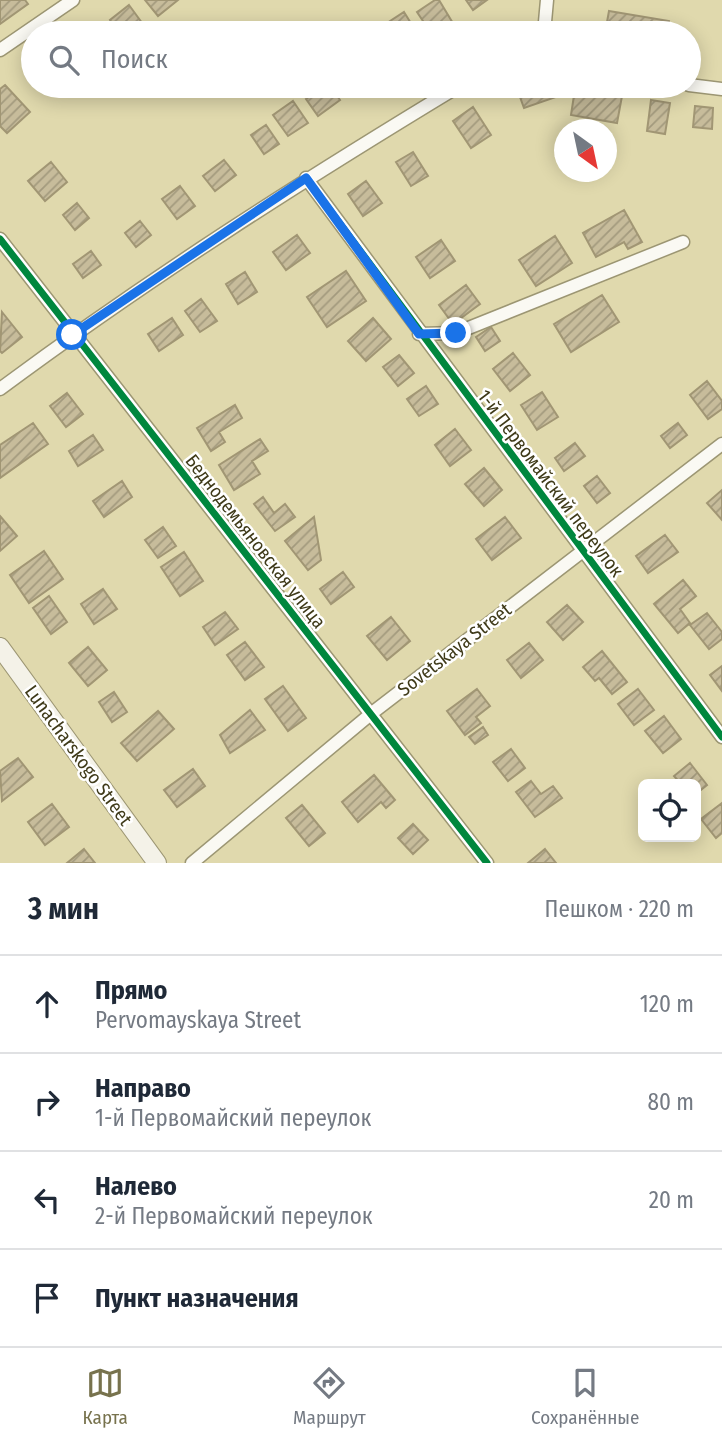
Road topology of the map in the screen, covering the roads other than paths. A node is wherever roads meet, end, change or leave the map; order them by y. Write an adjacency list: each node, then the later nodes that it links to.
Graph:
1 (73, 0): 3 (street)
2 (547, 0): 4 (street)
3 (42, 21)
4 (545, 21)
5 (21, 36): 6 (street)
6 (0, 50)
7 (701, 86): 8 (street)
8 (722, 89)
9 (440, 98): 10 (street)
10 (306, 178): 13 (street, 1-й Первомайский переулок); 14 (street)
11 (0, 239): 14 (street, Беднодемьяновская улица)
12 (683, 242): 13 (street)
13 (419, 334): 17 (street, 1-й Первомайский переулок)
14 (72, 335): 15 (street); 19 (street, Беднодемьяновская улица)
15 (0, 389)
16 (722, 444): 17 (street, Sovetskaya Street)
17 (583, 551): 19 (street, Sovetskaya Street); 20 (street, 1-й Первомайский переулок)
18 (0, 647): 21 (main road, Lunacharskogo Street)
19 (372, 713): 22 (street, Sovetskaya Street); 23 (street, Беднодемьяновская улица)
20 (722, 737)
21 (157, 863)
22 (192, 863)
23 (487, 863)

